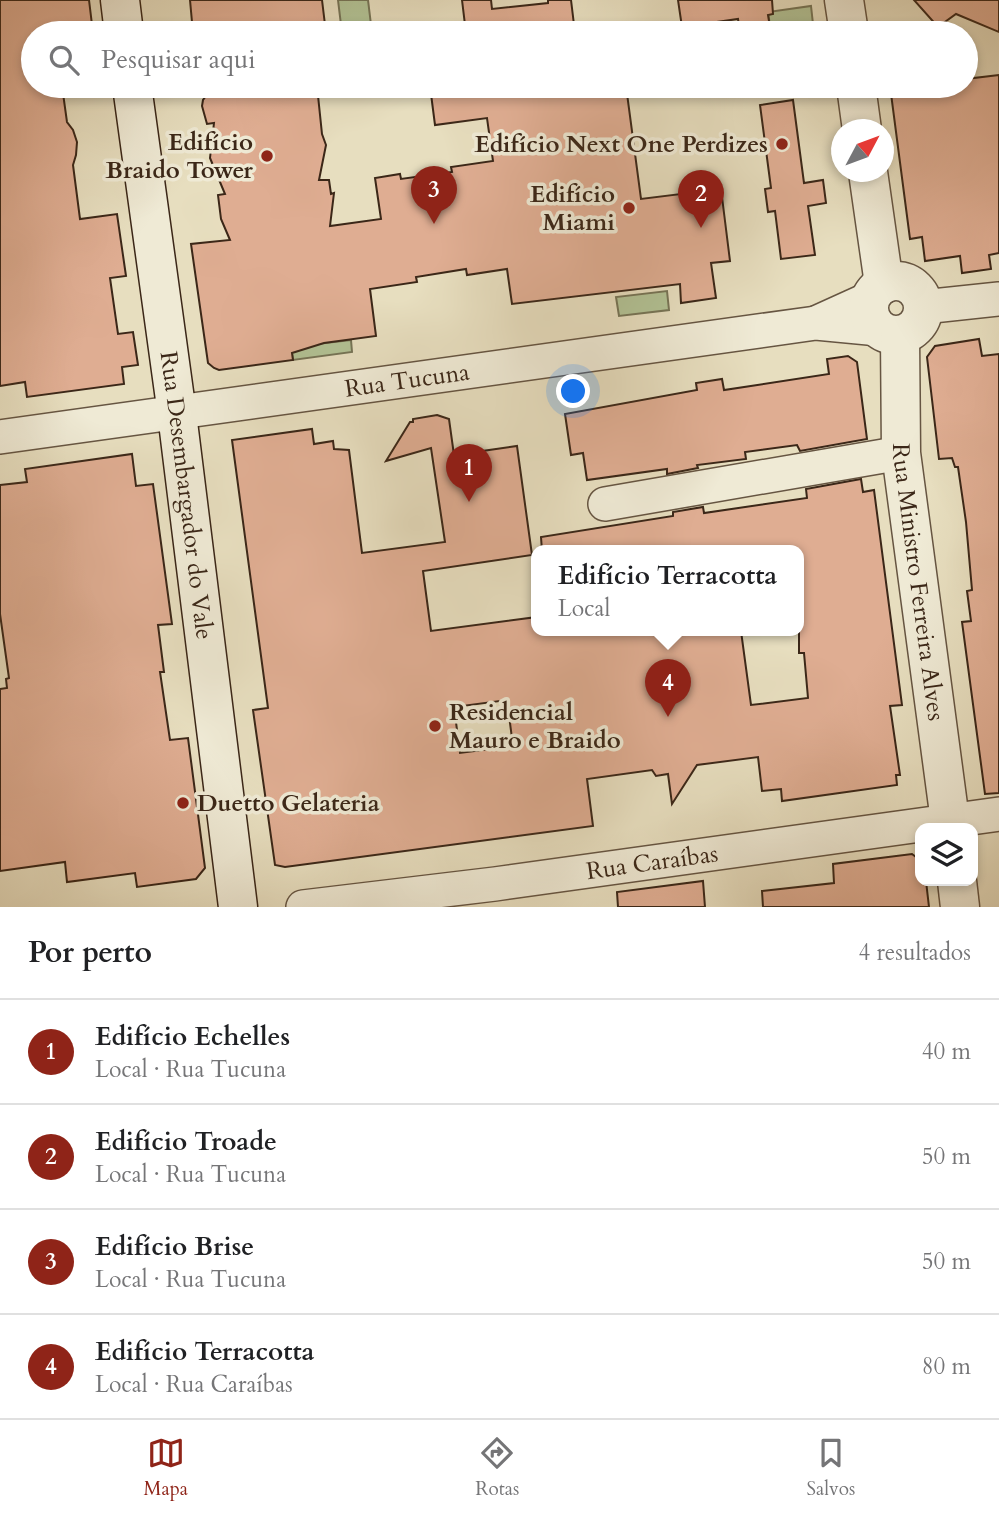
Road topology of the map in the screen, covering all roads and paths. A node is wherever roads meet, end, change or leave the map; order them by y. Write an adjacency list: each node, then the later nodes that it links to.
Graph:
1 (120, 0): 3 (main road)
2 (844, 0): 4 (main road)
3 (123, 21)
4 (847, 21)
5 (134, 98): 11 (main road, Rua Desembargador do Vale)
6 (858, 98): 7 (main road)
7 (860, 119)
8 (870, 182): 10 (main road, Rua Ministro Ferreira Alves)
9 (999, 299): 10 (street, Rua Tucuna)
10 (891, 311): 11 (street, Rua Tucuna); 13 (main road, Rua Ministro Ferreira Alves)
11 (177, 414): 12 (street, Rua Tucuna); 20 (main road, Rua Desembargador do Vale)
12 (0, 437)
13 (901, 453): 14 (street); 16 (main road, Rua Ministro Ferreira Alves)
14 (605, 505)
15 (999, 814): 17 (street, Rua Caraíbas)
16 (951, 823)
17 (956, 823)
18 (915, 829): 21 (street, Rua Caraíbas)
19 (958, 886): 22 (main road)
20 (238, 907)
21 (303, 907)
22 (960, 907)

